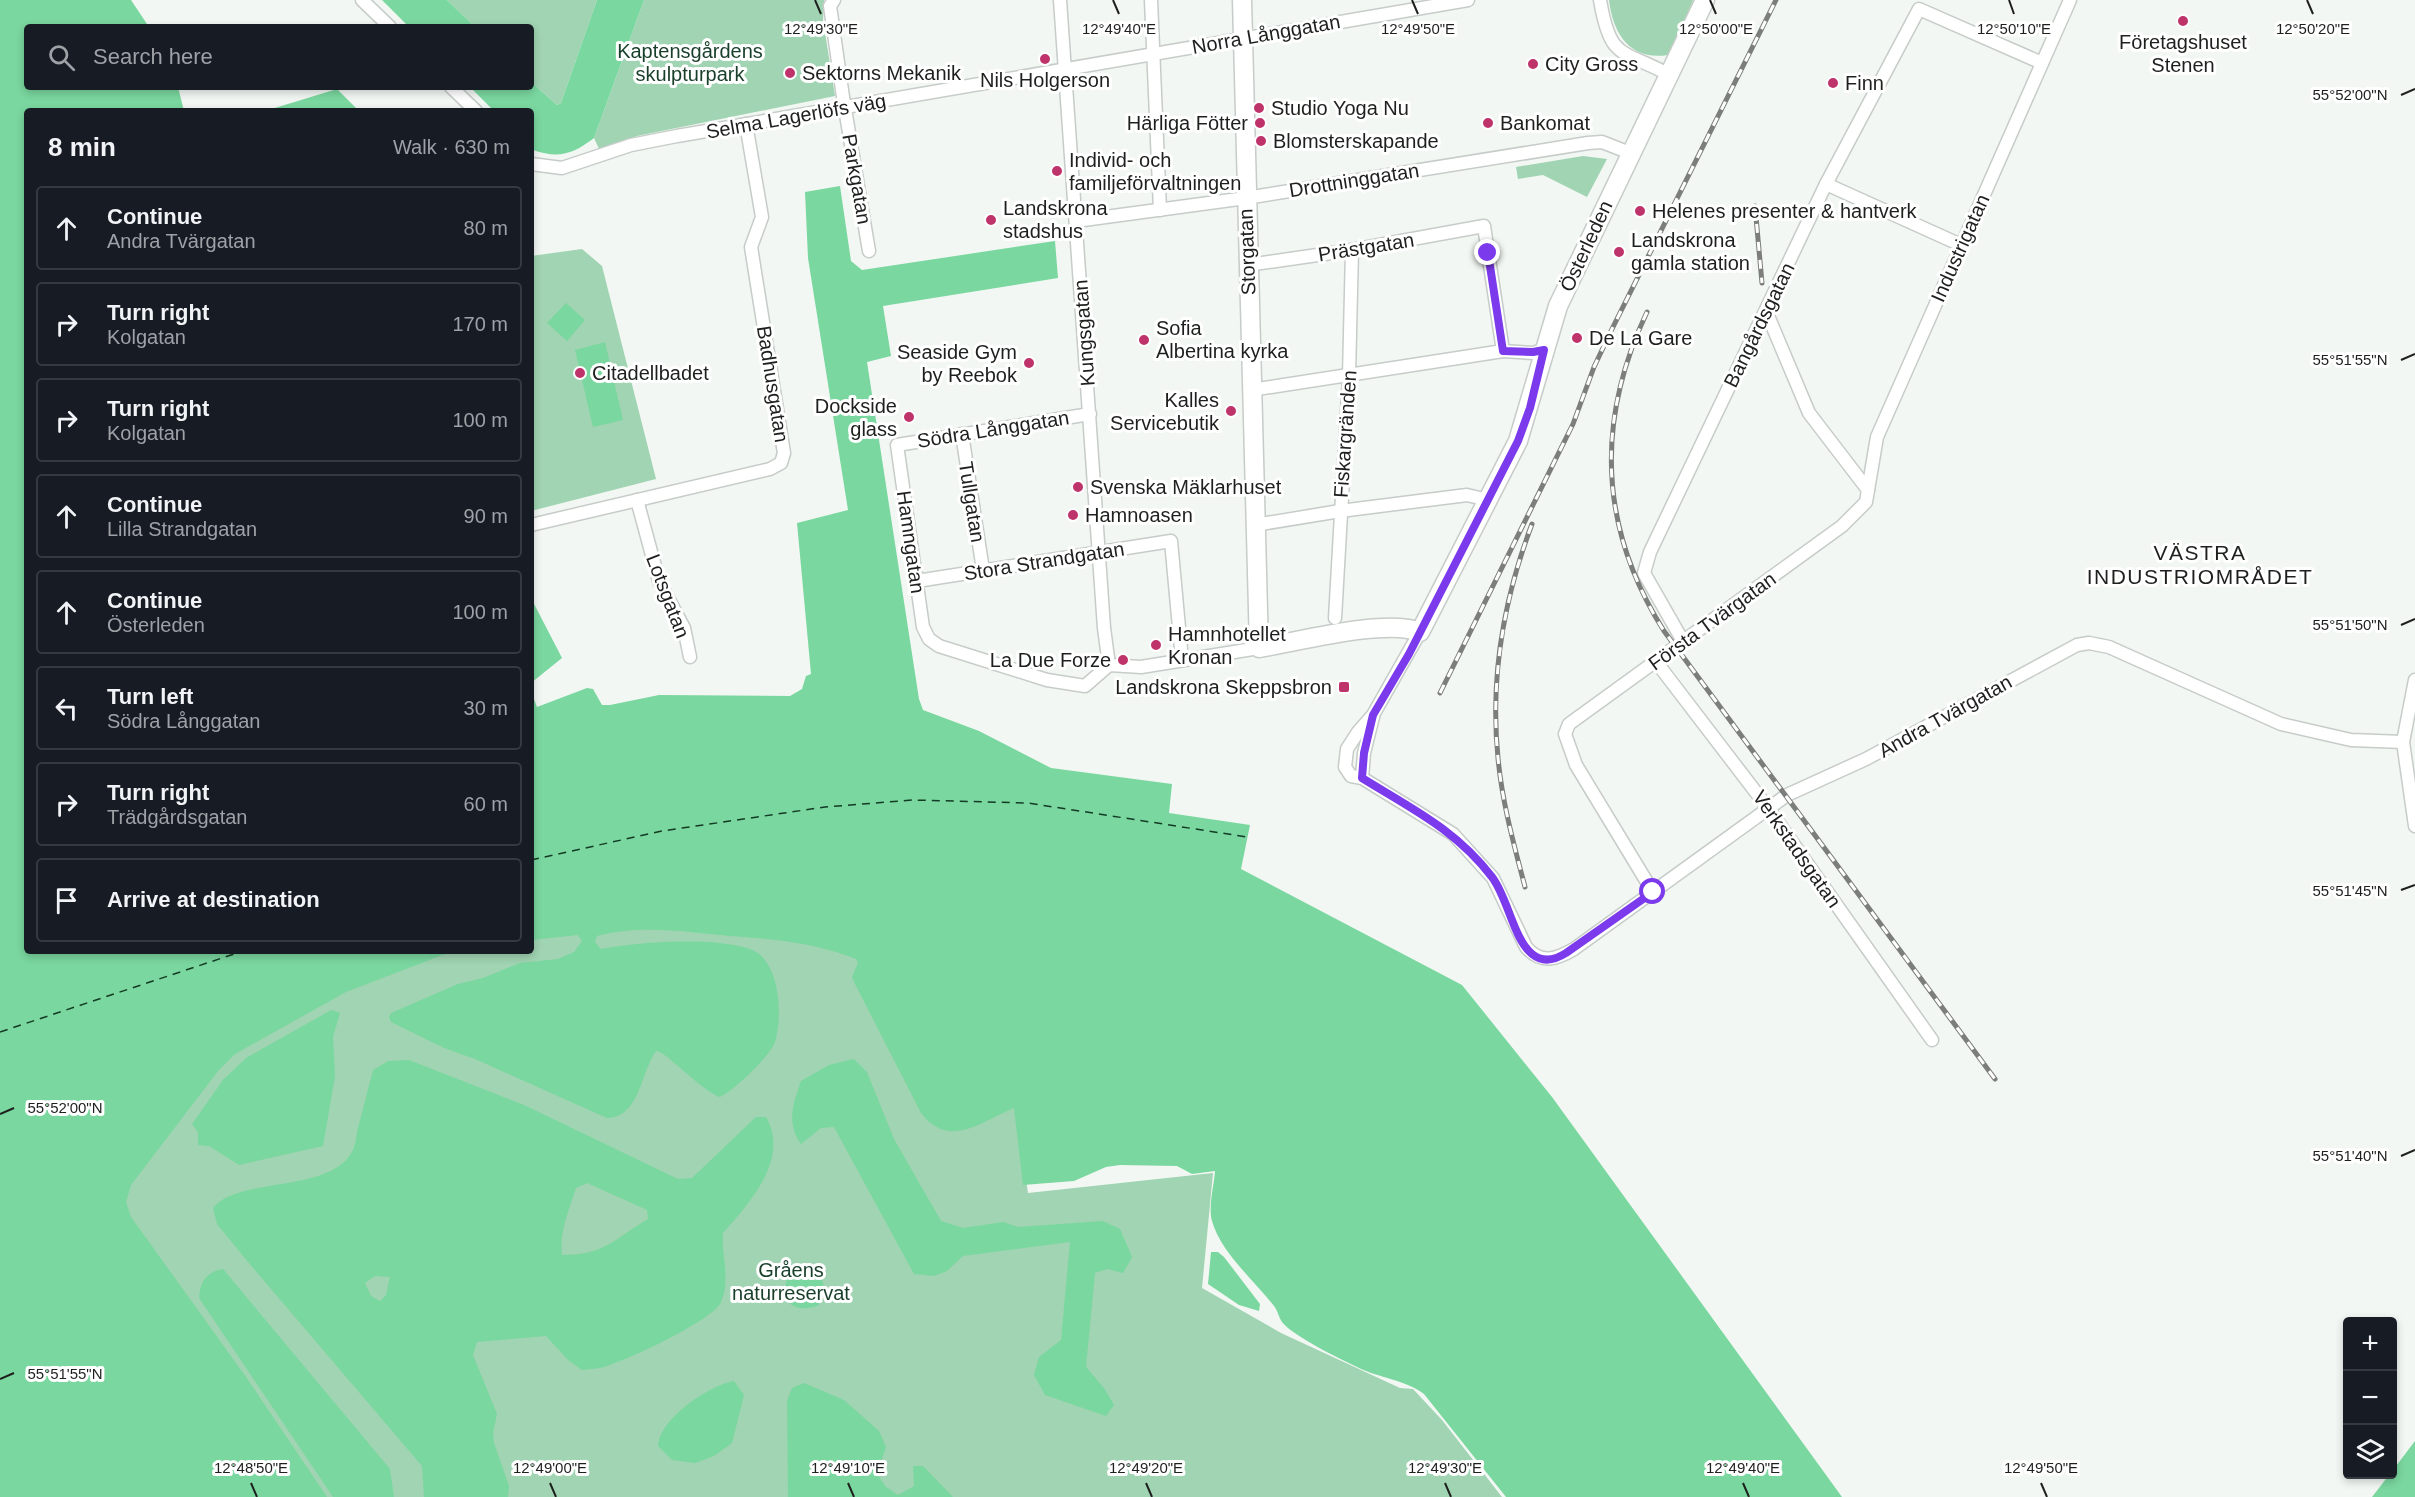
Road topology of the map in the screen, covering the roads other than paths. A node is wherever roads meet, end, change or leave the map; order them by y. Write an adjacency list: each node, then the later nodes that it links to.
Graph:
1 (362, 0): 10 (street)
2 (834, 0): 17 (street, Parkgatan)
3 (1060, 0): 14 (street, Kungsgatan)
4 (1151, 0): 12 (street)
5 (1242, 0): 11 (street, Storgatan)
6 (1468, 0): 11 (street, Norra Långgatan)
7 (1599, 0): 15 (street)
8 (1705, 0): 15 (street, Österleden)
9 (2070, 0): 13 (street, Industrigatan)
10 (387, 24)
11 (1243, 39): 12 (street, Norra Långgatan); 23 (street, Storgatan)
12 (1153, 54): 14 (street, Norra Långgatan); 24 (street)
13 (2042, 63): 22 (street, Bangårdsgatan); 26 (street, Industrigatan)
14 (1064, 70): 17 (street, Selma Lagerlöfs väg); 25 (street, Kungsgatan)
15 (1668, 74): 20 (street, Österleden)
16 (454, 90): 18 (street)
17 (844, 107): 19 (street, Selma Lagerlöfs väg); 28 (street, Parkgatan)
18 (473, 108)
19 (746, 124): 21 (street, Selma Lagerlöfs väg); 39 (street, Badhusgatan)
20 (1630, 153): 23 (street, Drottninggatan); 31 (street, Österleden)
21 (534, 164)
22 (1826, 184): 26 (street); 30 (street, Bangårdsgatan)
23 (1246, 198): 24 (street, Drottninggatan); 29 (street, Storgatan)
24 (1160, 210): 25 (street, Drottninggatan)
25 (1076, 221): 35 (street, Kungsgatan)
26 (1961, 245): 38 (street, Industrigatan)
27 (1352, 250): 29 (street, Prästgatan); 32 (street, Prästgatan); 33 (street, Fiskargränden)
28 (869, 251)
29 (1248, 264): 34 (street, Storgatan)
30 (1766, 311): 38 (street); 49 (street, Bangårdsgatan)
31 (1544, 350): 32 (street); 40 (street, Österleden)
32 (1503, 351): 33 (street)
33 (1349, 376): 34 (street); 41 (street, Fiskargränden)
34 (1251, 390): 43 (street, Storgatan)
35 (1090, 414): 36 (street, Södra Långgatan); 44 (street, Kungsgatan)
36 (962, 434): 37 (street, Södra Långgatan); 45 (street, Tullgatan)
37 (897, 445): 46 (street, Hamngatan)
38 (1867, 496): 49 (street, Första Tvärgatan)
39 (637, 500): 42 (street, Badhusgatan); 51 (street, Lotsgatan)
40 (1488, 500): 41 (street); 48 (street, Österleden)
41 (1340, 511): 43 (street); 47 (street, Fiskargränden)
42 (534, 524)
43 (1255, 525): 50 (street, Storgatan)
44 (1101, 552): 45 (street, Stora Strandgatan); 52 (street, Stora Strandgatan); 54 (street, Kungsgatan)
45 (983, 570): 46 (street, Stora Strandgatan)
46 (917, 581): 54 (street, Hamngatan)
47 (1335, 618)
48 (1420, 633): 50 (street); 56 (street)
49 (1684, 643): 53 (street, Första Tvärgatan)
50 (1259, 648): 52 (street)
51 (690, 657)
52 (1182, 660): 54 (street)
53 (1657, 663): 59 (street, Verkstadsgatan); 61 (street, Första Tvärgatan)
54 (1109, 665)
55 (2415, 680): 57 (street)
56 (1373, 715): 58 (street); 58 (street)
57 (2403, 742): 59 (street, Andra Tvärgatan); 60 (street)
58 (1362, 778): 61 (street, Andra Tvärgatan)
59 (1768, 808): 61 (street, Andra Tvärgatan); 62 (street, Verkstadsgatan)
60 (2415, 826)
61 (1653, 892)
62 (1932, 1040)

